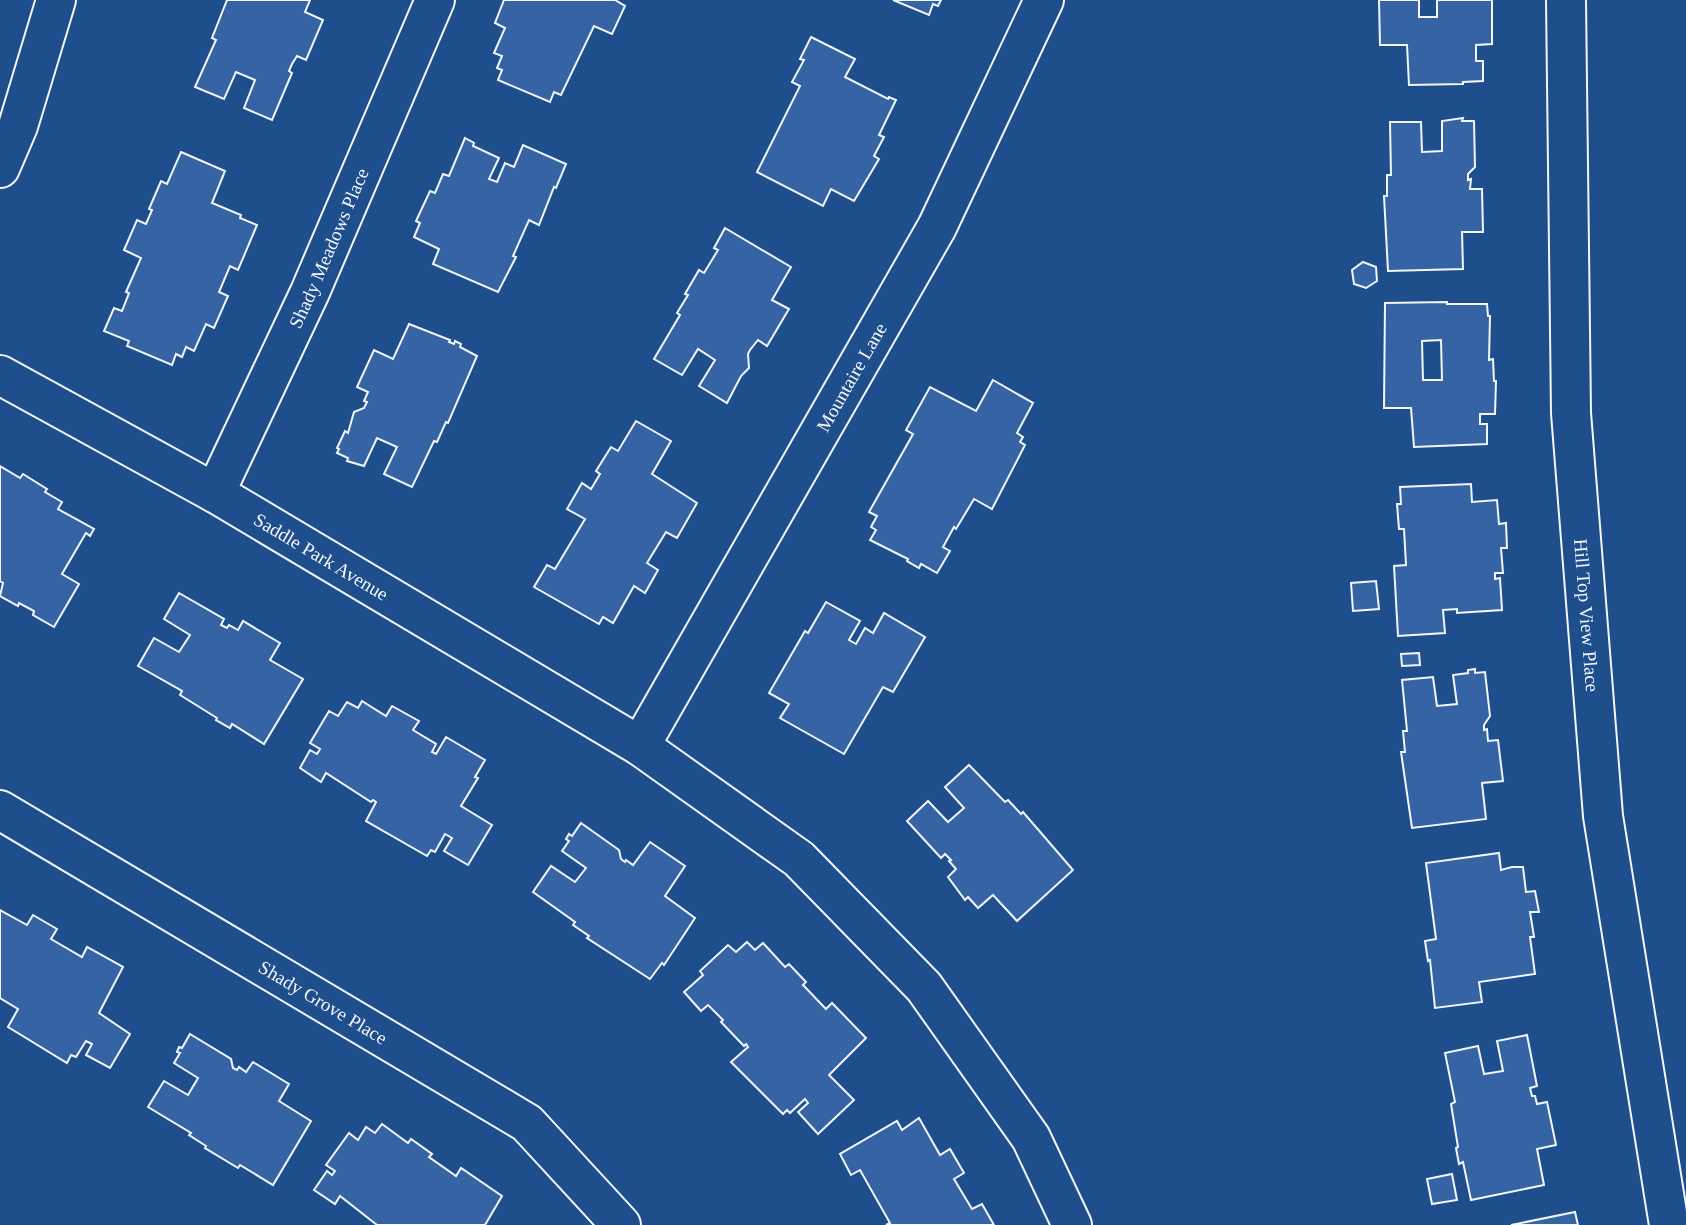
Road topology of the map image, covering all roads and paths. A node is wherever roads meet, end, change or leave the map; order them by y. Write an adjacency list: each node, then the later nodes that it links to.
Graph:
1 (56, 0): 5 (street)
2 (435, 0): 7 (street, Shady Meadows Place)
3 (1044, 0): 8 (street, Mountaire Lane)
4 (1566, 0): 12 (street, Hill Top View Place)
5 (0, 168)
6 (0, 375): 7 (street, Saddle Park Avenue)
7 (215, 493): 8 (street, Saddle Park Avenue)
8 (640, 746): 11 (street, Saddle Park Avenue)
9 (0, 810): 10 (street, Shady Grove Place)
10 (621, 1225)
11 (1072, 1225)
12 (1669, 1225)

